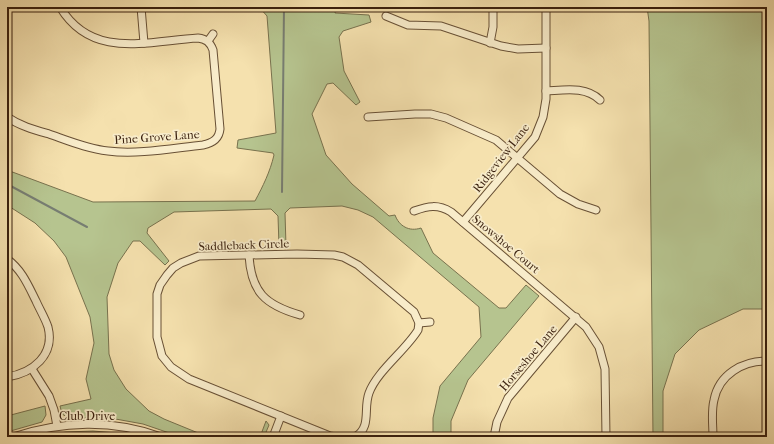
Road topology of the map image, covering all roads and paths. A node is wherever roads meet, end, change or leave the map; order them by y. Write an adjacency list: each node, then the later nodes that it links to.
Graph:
1 (60, 7): 8 (street)
2 (141, 7): 8 (street)
3 (492, 7): 9 (street)
4 (546, 7): 10 (street, Ridgeview Lane)
5 (386, 16): 9 (street)
6 (213, 34): 7 (street)
7 (208, 41): 8 (street); 13 (street, Pine Grove Lane)
8 (144, 43)
9 (490, 43): 10 (street)
10 (546, 48): 11 (street, Ridgeview Lane)
11 (546, 91): 12 (street); 15 (street, Ridgeview Lane)
12 (600, 100)
13 (7, 117)
14 (368, 117): 15 (street)
15 (517, 158): 17 (street); 18 (street, Ridgeview Lane)
16 (414, 210): 18 (street, Snowshoe Court)
17 (596, 210)
18 (463, 222): 22 (street, Snowshoe Court)
19 (248, 255): 21 (street); 24 (street, Saddleback Circle); 28 (street, Saddleback Circle)
20 (7, 259): 26 (street)
21 (300, 315)
22 (576, 317): 36 (street, Horseshoe Lane); 37 (street, Snowshoe Court)
23 (430, 322): 24 (street)
24 (419, 323): 31 (street)
25 (767, 360): 38 (street)
26 (32, 369): 27 (street); 29 (street)
27 (7, 377)
28 (281, 416): 34 (street); 35 (street, Saddleback Circle)
29 (58, 426): 30 (street, Club Drive); 32 (street, Club Drive)
30 (153, 436): 33 (street, Club Drive)
31 (360, 436)
32 (13, 437)
33 (161, 437)
34 (273, 437)
35 (336, 437)
36 (494, 437)
37 (606, 437)
38 (713, 437)

